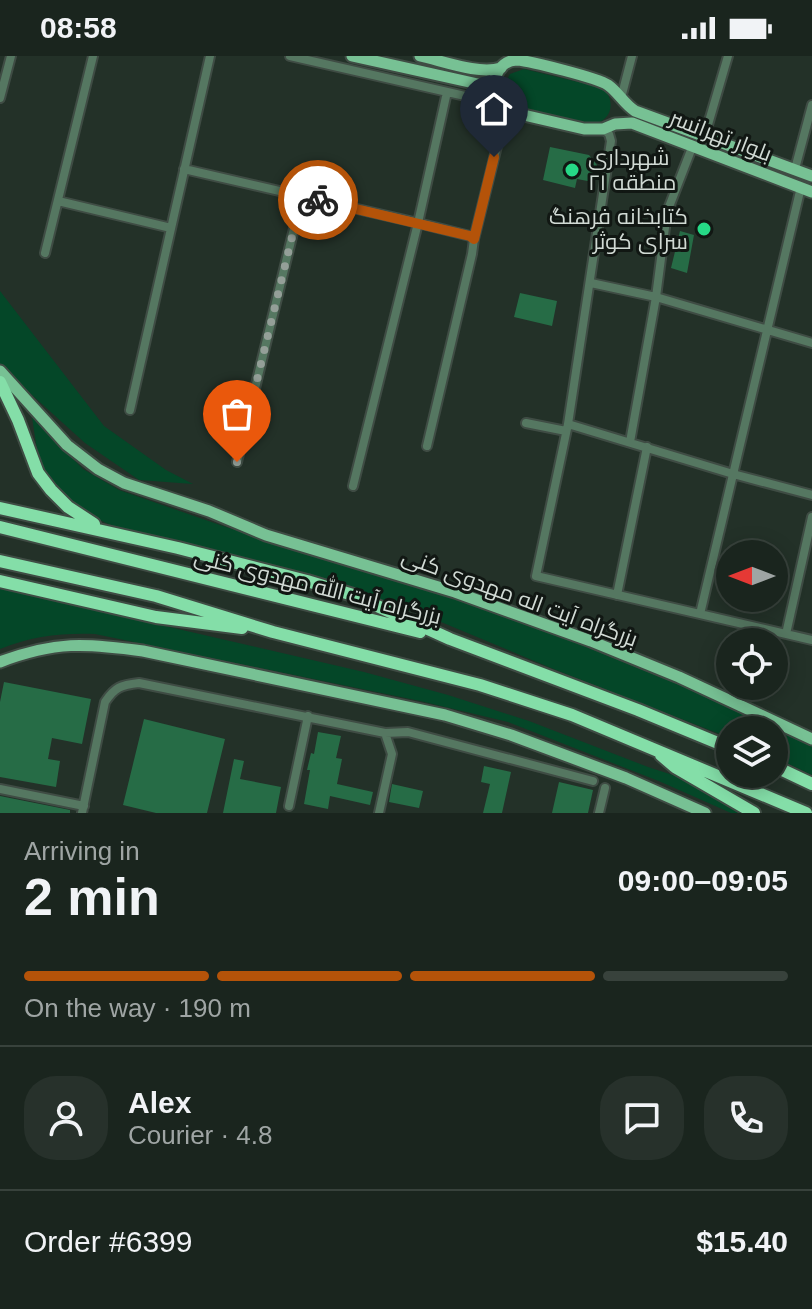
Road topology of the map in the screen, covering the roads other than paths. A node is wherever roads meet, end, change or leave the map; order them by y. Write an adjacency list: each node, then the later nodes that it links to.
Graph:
1 (11, 56): 11 (street)
2 (93, 56): 24 (street)
3 (210, 56): 19 (street)
4 (290, 56): 10 (street)
5 (352, 56): 12 (main road)
6 (420, 56): 9 (main road)
7 (632, 56): 13 (street)
8 (728, 56): 17 (street)
9 (507, 61): 12 (main road); 13 (main road, بلوار تهرانسر)
10 (447, 92): 12 (street); 25 (street)
11 (0, 98)
12 (497, 98): 15 (main road, بلوار تهرانسر)
13 (621, 98): 15 (main road); 17 (main road, بلوار تهرانسر)
14 (812, 105): 20 (street)
15 (609, 126): 18 (main road, بلوار تهرانسر); 29 (street)
16 (501, 130): 27 (street)
17 (705, 135): 20 (main road, بلوار تهرانسر)
18 (693, 145): 22 (main road, بلوار تهرانسر); 30 (street)
19 (184, 169): 23 (street); 26 (street)
20 (795, 169): 21 (main road, بلوار تهرانسر)
21 (812, 176)
22 (806, 190): 31 (street)
23 (302, 196): 25 (street); 41 (street)
24 (58, 201): 26 (street); 28 (street)
25 (418, 223): 27 (street); 43 (street)
26 (171, 228): 35 (street)
27 (474, 239): 39 (street)
28 (45, 253)
29 (591, 283): 30 (street); 37 (street)
30 (656, 297): 31 (street); 38 (street)
31 (767, 331): 32 (street); 42 (street)
32 (812, 343)
33 (0, 371): 62 (main road, بزرگراه آیت اله مهدوی کنی)
34 (0, 382): 48 (highway)
35 (130, 410)
36 (526, 423): 37 (street)
37 (567, 428): 38 (street); 51 (street)
38 (630, 442): 40 (street)
39 (427, 446)
40 (647, 447): 42 (street); 51 (street)
41 (237, 462)
42 (733, 474): 44 (street); 52 (street)
43 (353, 486)
44 (812, 495)
45 (0, 508): 48 (highway, بزرگراه آیت الله مهدوی کنی)
46 (812, 517): 54 (street)
47 (0, 527): 57 (highway, بزرگراه آیت الله مهدوی کنی)
48 (111, 532): 57 (highway, بزرگراه آیت الله مهدوی کنی)
49 (0, 561): 55 (highway)
50 (0, 581): 55 (highway)
51 (617, 595): 52 (street)
52 (700, 614): 53 (street)
53 (760, 628)
54 (787, 628)
55 (273, 632): 64 (highway)
56 (788, 634): 58 (street)
57 (450, 639): 63 (highway)
58 (812, 640)
59 (0, 662): 74 (main road)
60 (308, 716): 61 (street); 70 (street); 71 (street)
61 (385, 733): 66 (street); 72 (street)
62 (812, 739)
63 (716, 742)
64 (649, 746): 75 (highway); 76 (highway)
65 (788, 773): 67 (highway)
66 (593, 781)
67 (812, 784)
68 (605, 788): 73 (street)
69 (0, 789): 71 (street)
70 (289, 806)
71 (83, 810)
72 (379, 813)
73 (599, 813)
74 (705, 813)
75 (754, 813)
76 (806, 813)

